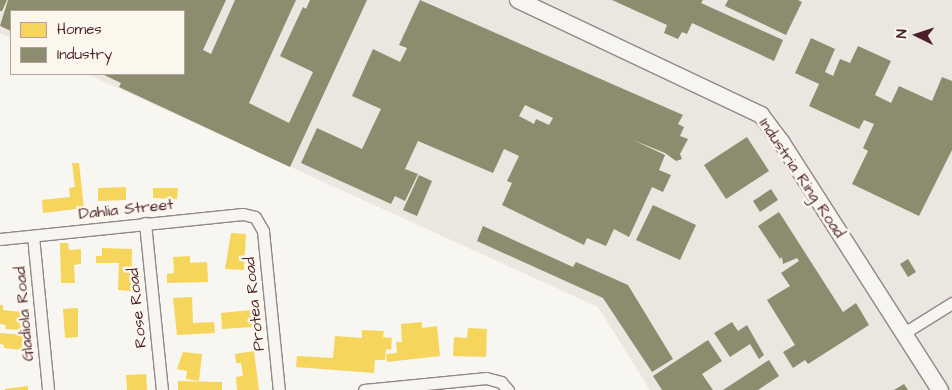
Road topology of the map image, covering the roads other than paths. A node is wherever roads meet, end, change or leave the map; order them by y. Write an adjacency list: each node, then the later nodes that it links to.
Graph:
1 (518, 0): 7 (street, Industria Ring Road)
2 (255, 218): 3 (street, Dahlia Street); 10 (street, Protea Road)
3 (145, 223): 4 (street, Dahlia Street); 9 (street, Rose Road)
4 (33, 236): 5 (street, Dahlia Street); 8 (street, Gladiola Road)
5 (0, 239)
6 (952, 303): 7 (street)
7 (904, 334): 13 (street, Industria Ring Road)
8 (48, 390)
9 (162, 390)
10 (279, 390)
11 (364, 390): 12 (street)
12 (508, 390)
13 (940, 390)

